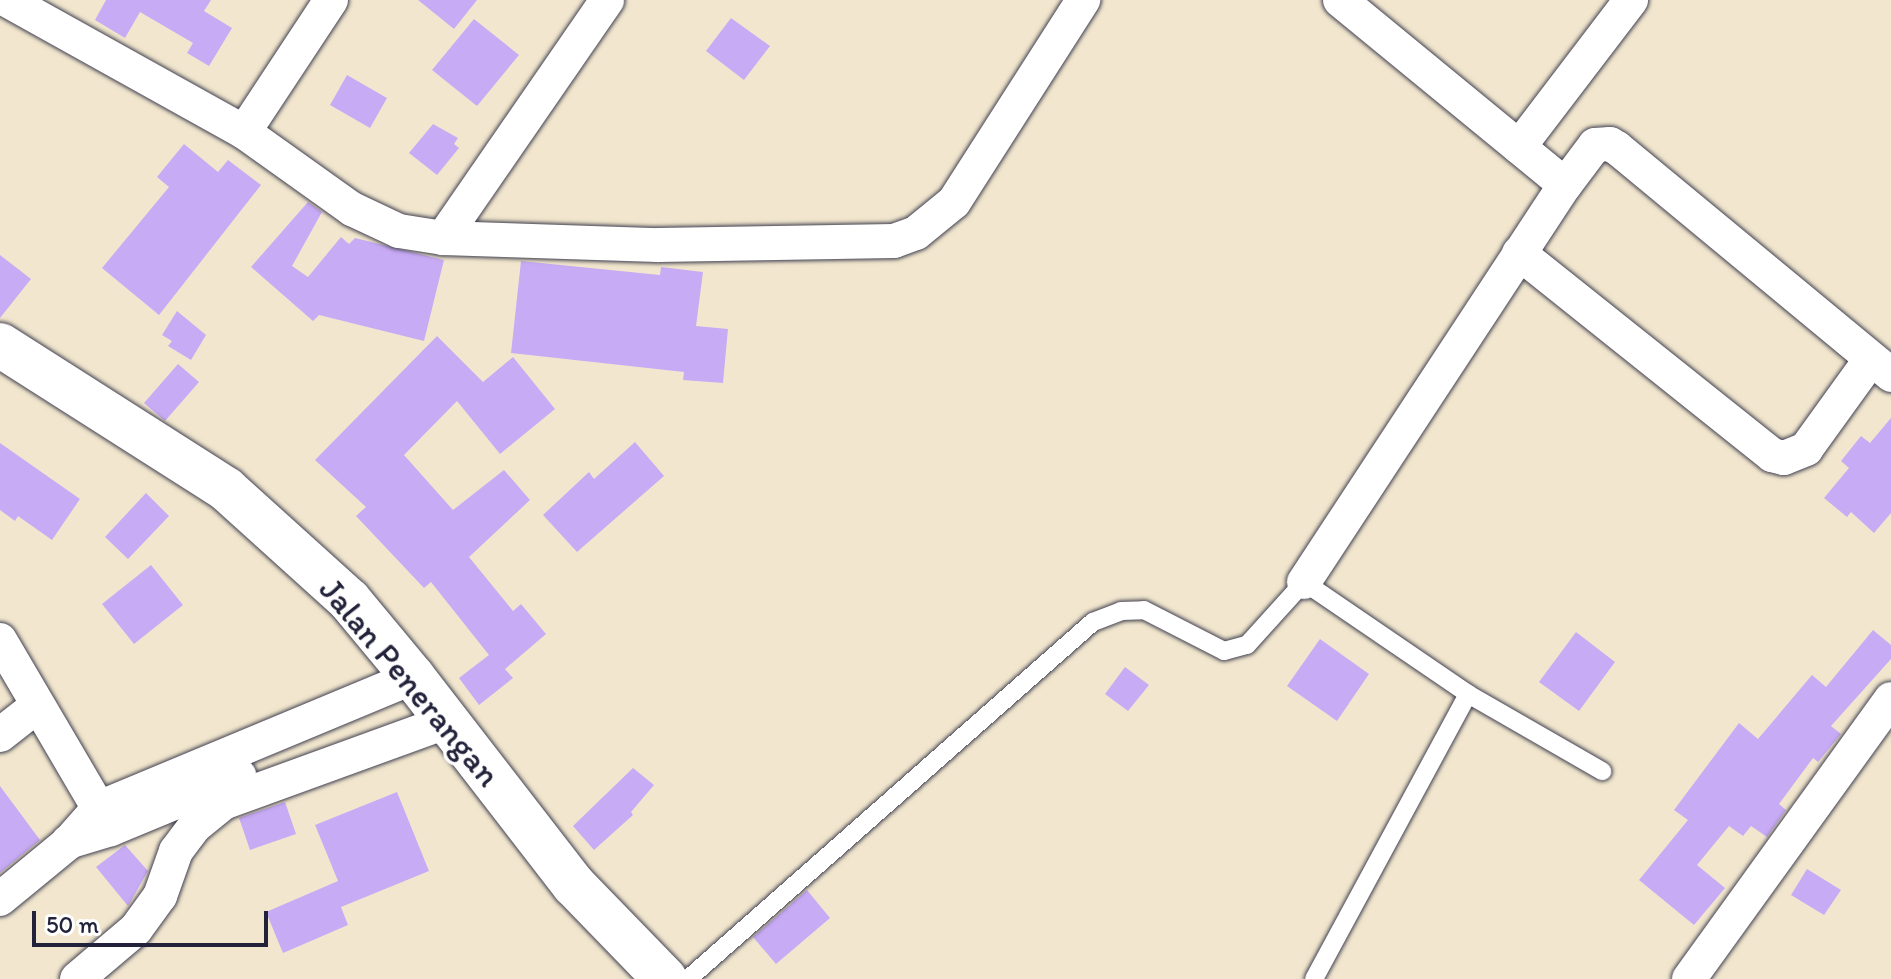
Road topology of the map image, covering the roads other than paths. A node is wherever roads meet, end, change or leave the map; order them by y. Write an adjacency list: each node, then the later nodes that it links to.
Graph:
1 (7, 0): 7 (street)
2 (331, 0): 7 (street)
3 (607, 0): 10 (street)
4 (1083, 0): 10 (street)
5 (1340, 0): 8 (street)
6 (1631, 0): 8 (street)
7 (244, 132): 10 (street)
8 (1519, 147): 9 (street)
9 (1565, 185): 11 (street); 13 (street)
10 (443, 238)
11 (1519, 253): 13 (street); 14 (street)
12 (0, 345): 17 (street, Jalan Penerangan)
13 (1881, 367)
14 (1304, 582): 16 (lane); 26 (lane)
15 (0, 640): 19 (street)
16 (1468, 694): 21 (lane); 27 (lane)
17 (430, 698): 22 (street); 24 (street); 25 (street, Jalan Penerangan)
18 (1891, 699): 28 (street)
19 (37, 706): 20 (street); 22 (street)
20 (0, 735)
21 (1602, 771)
22 (105, 819): 23 (street)
23 (0, 899)
24 (77, 979)
25 (665, 979)
26 (688, 979)
27 (1314, 979)
28 (1689, 979)

